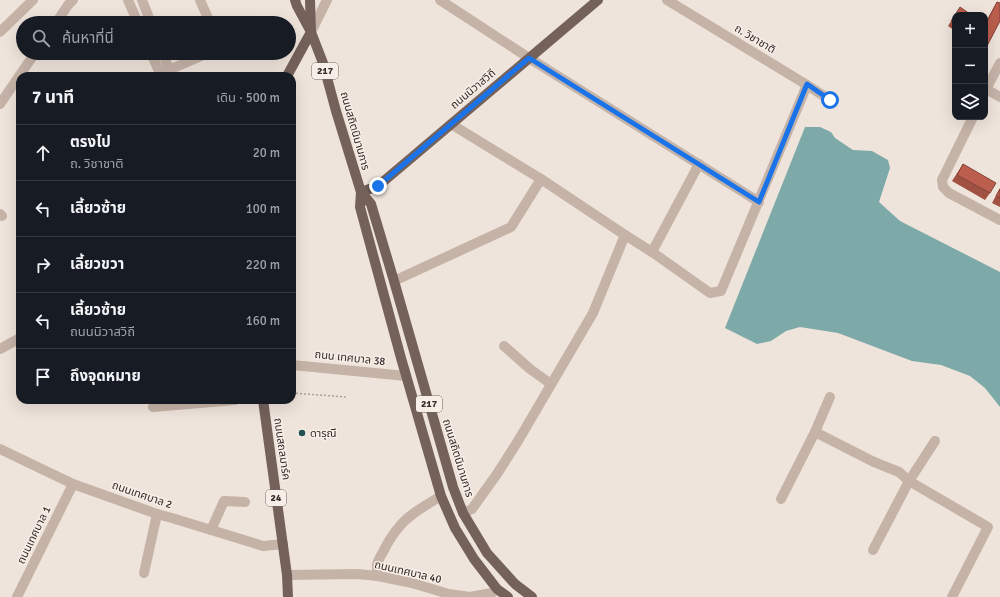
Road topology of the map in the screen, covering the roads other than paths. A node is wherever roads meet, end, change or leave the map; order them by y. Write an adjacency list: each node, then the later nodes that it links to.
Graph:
1 (33, 0): 13 (street)
2 (73, 0): 14 (street)
3 (128, 0): 15 (street)
4 (142, 0): 16 (street)
5 (200, 0): 17 (street)
6 (295, 0): 19 (main road, ถนนสถิตนิมานการ)
7 (310, 0): 19 (main road, ถนนสถิตนิมานการ)
8 (327, 0): 19 (street)
9 (440, 0): 20 (street)
10 (598, 0): 20 (main road, ถนนนิวาสวิถี)
11 (668, 0): 32 (street, ถ. วิชาชาติ)
12 (16, 16): 18 (street)
13 (16, 16)
14 (61, 16)
15 (135, 16)
16 (148, 16)
17 (207, 16)
18 (0, 32)
19 (310, 32): 21 (main road); 42 (main road, ถนนสถิตนิมานการ / 217)
20 (529, 58): 39 (main road, ถนนนิวาสวิถี); 40 (street)
21 (296, 59)
22 (30, 60): 28 (street)
23 (154, 60): 29 (street)
24 (165, 60): 25 (street)
25 (192, 60)
26 (295, 60): 30 (main road)
27 (1000, 63): 33 (street)
28 (22, 72)
29 (159, 72)
30 (289, 72)
31 (16, 81): 37 (street)
32 (807, 84): 36 (street, ถ. วิชาชาติ); 43 (street)
33 (988, 85)
34 (988, 91): 35 (street)
35 (1000, 97)
36 (830, 100)
37 (0, 104)
38 (971, 120): 44 (street)
39 (451, 124): 41 (street); 42 (main road, ถนนนิวาสวิถี)
40 (699, 164): 43 (street); 46 (street)
41 (541, 179): 45 (street); 47 (street)
42 (361, 192): 47 (main road, ถนนสถิตนิมานการ / 217); 52 (main road, ถนนสถิตนิมานการ / 217)
43 (759, 202): 46 (street)
44 (1000, 220)
45 (625, 235): 46 (street); 53 (street)
46 (652, 252)
47 (394, 281): 66 (main road, ถนนสถิตนิมานการ / 217)
48 (16, 340): 50 (street)
49 (504, 346): 53 (street)
50 (0, 349)
51 (296, 365): 52 (street, ถนน เทศบาล 38)
52 (406, 376): 63 (main road, ถนนสถิตนิมานการ / 217)
53 (551, 384): 66 (street)
54 (830, 397): 58 (street)
55 (188, 404): 57 (street)
56 (264, 404): 69 (main road, ถนนสถลมาร์ค / 24)
57 (153, 407)
58 (815, 432): 61 (street); 64 (street)
59 (935, 441): 61 (street)
60 (0, 449): 62 (street, ถนนเทศบาล 2)
61 (909, 481): 70 (street); 80 (street)
62 (72, 484): 67 (street, ถนนเทศบาล 2); 75 (street, ถนนเทศบาล 1)
63 (441, 496): 73 (street); 74 (main road, ถนนสถิตนิมานการ / 217)
64 (781, 499)
65 (245, 502): 68 (street)
66 (463, 513): 79 (main road, ถนนสถิตนิมานการ / 217)
67 (157, 514): 68 (street, ถนนเทศบาล 2); 71 (street)
68 (211, 530): 69 (street, ถนนเทศบาล 2)
69 (283, 544): 72 (main road, ถนนสถลมาร์ค / 24)
70 (874, 550)
71 (144, 574)
72 (287, 575): 73 (street, ถนนเทศบาล 40); 76 (main road, ถนนสถลมาร์ค / 24)
73 (378, 576): 77 (street, ถนนเทศบาล 40)
74 (497, 589): 77 (street, ถนนเทศบาล 40); 78 (main road, ถนนสถิตนิมานการ / 217)
75 (17, 597)
76 (288, 597)
77 (470, 597)
78 (508, 597)
79 (532, 597)
80 (952, 597)

